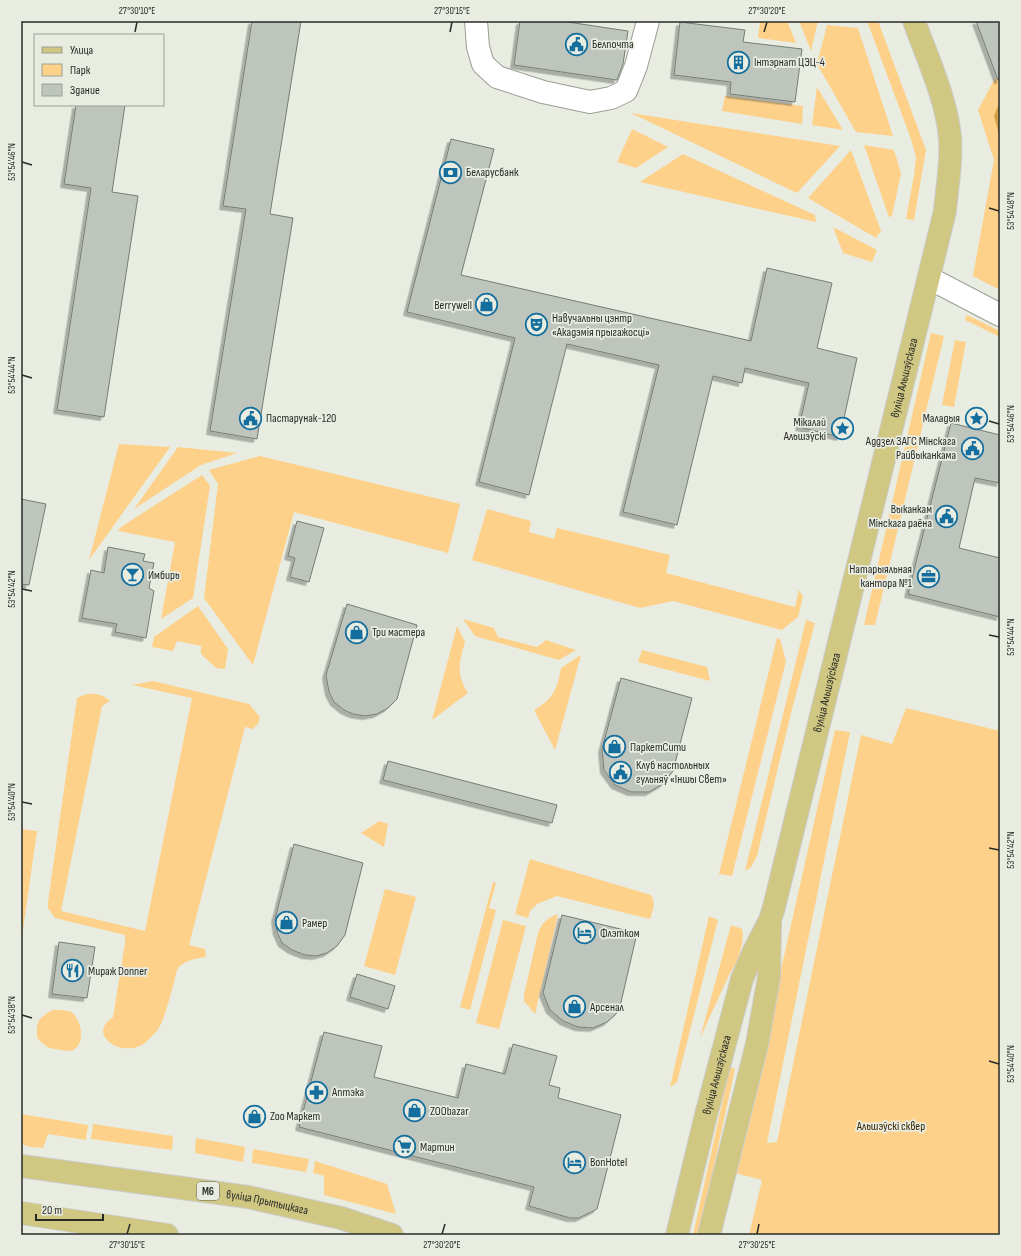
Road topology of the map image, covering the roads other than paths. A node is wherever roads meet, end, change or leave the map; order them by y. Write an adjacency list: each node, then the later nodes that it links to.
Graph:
1 (476, 21): 2 (street)
2 (648, 21)
3 (914, 21): 4 (main road, вуліца Альшэўскага)
4 (929, 278): 5 (street); 6 (main road, вуліца Альшэўскага)
5 (1000, 315)
6 (770, 920): 11 (main road, вуліца Альшэўскага); 12 (main road, вуліца Альшэўскага)
7 (21, 1166): 10 (main road, вуліца Прытыцкага / М6)
8 (21, 1213): 9 (main road)
9 (167, 1235)
10 (392, 1235)
11 (677, 1235)
12 (709, 1235)

